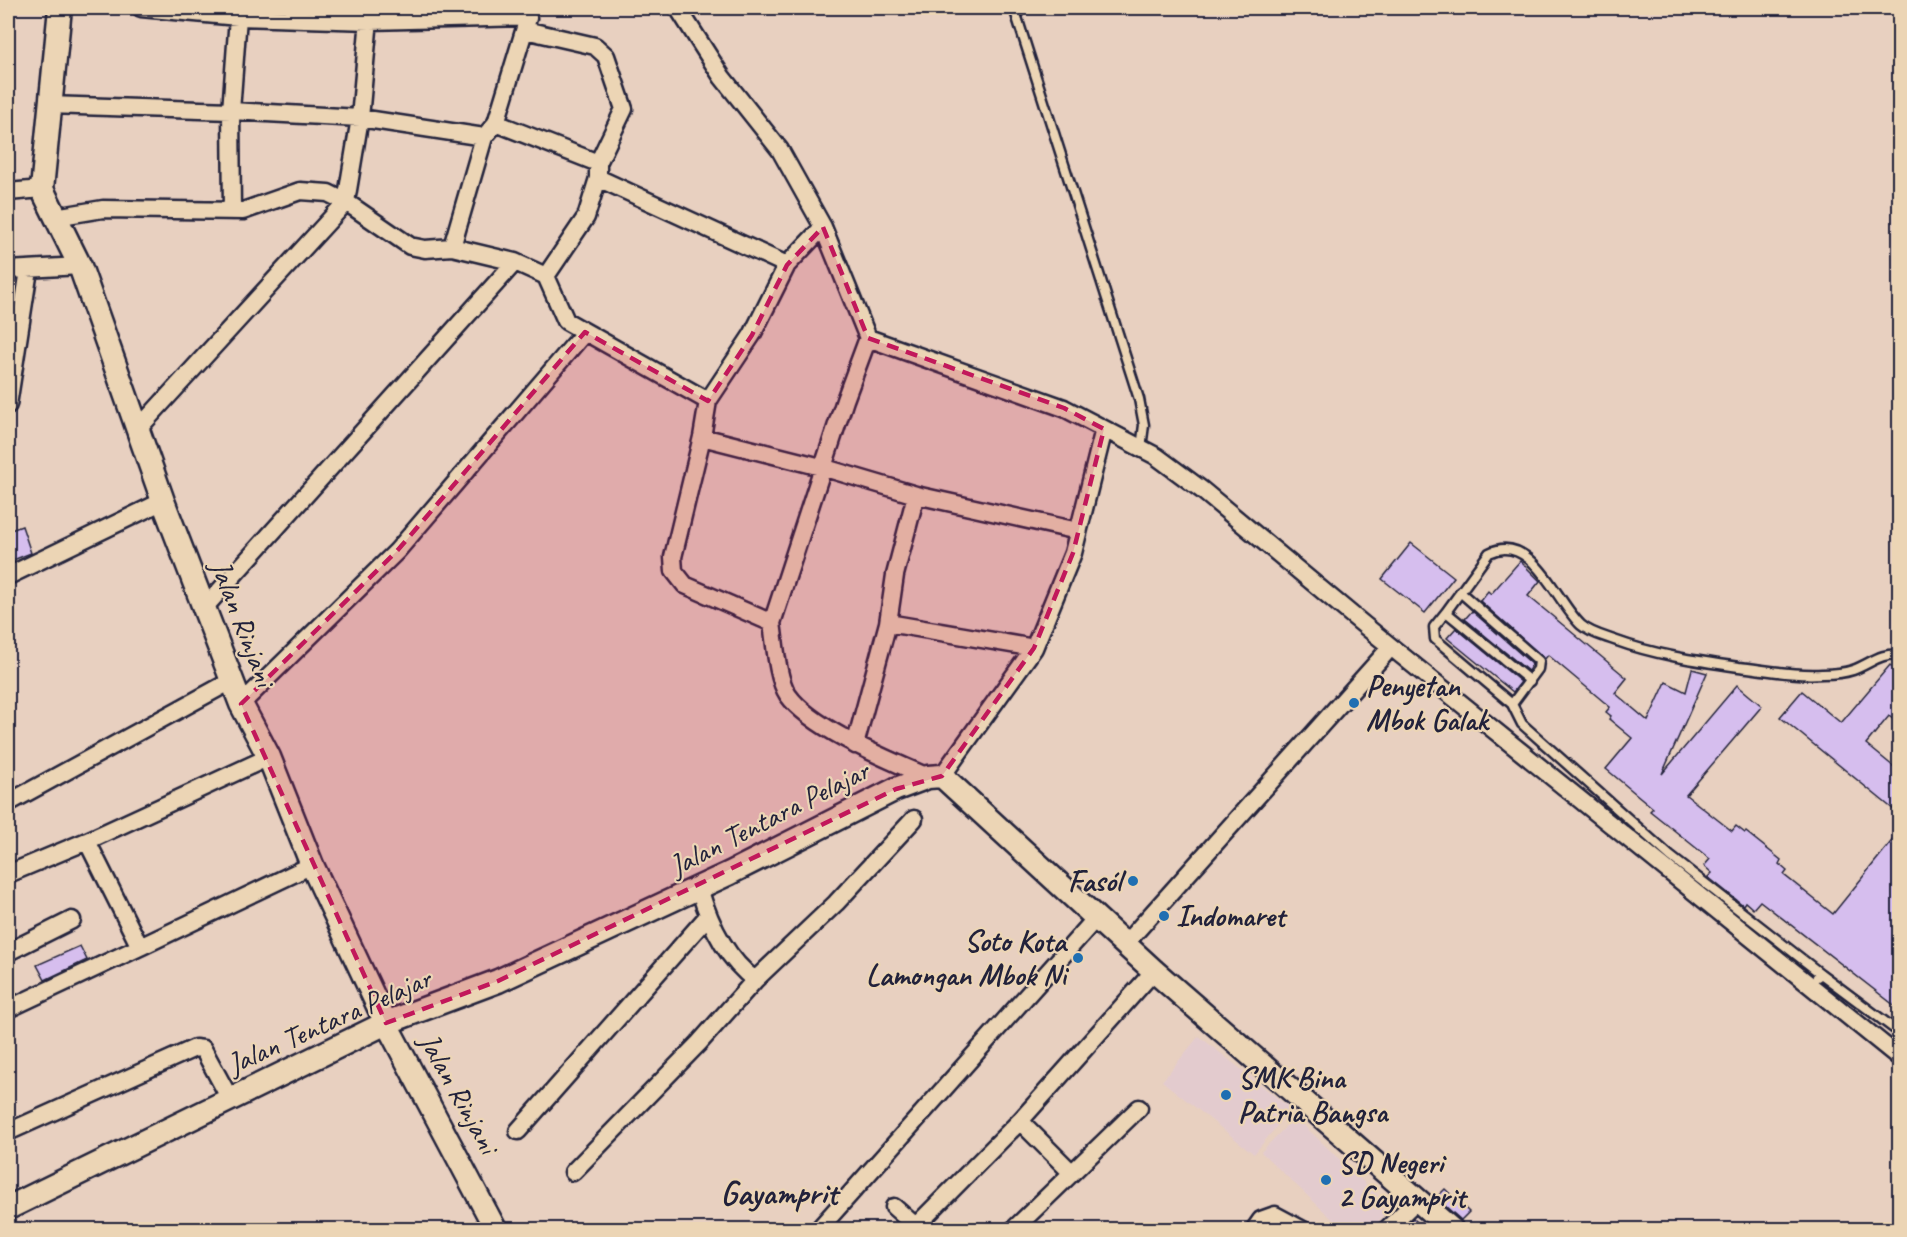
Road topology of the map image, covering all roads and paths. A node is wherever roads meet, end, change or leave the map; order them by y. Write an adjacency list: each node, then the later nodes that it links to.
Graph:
1 (60, 8): 8 (main road, Jalan Rinjani)
2 (141, 8): 6 (street)
3 (678, 8): 19 (street)
4 (1014, 8): 34 (lane)
5 (370, 14): 6 (street); 7 (street); 10 (street)
6 (238, 17): 9 (street)
7 (528, 18): 11 (street); 13 (street)
8 (48, 105): 9 (street); 14 (main road, Jalan Rinjani)
9 (231, 111): 10 (street); 17 (street)
10 (360, 118): 12 (street); 16 (street)
11 (496, 123): 12 (street); 13 (street)
12 (484, 137): 20 (street)
13 (598, 171): 22 (street); 26 (street)
14 (42, 189): 15 (street); 18 (main road, Jalan Rinjani)
15 (8, 192)
16 (346, 202): 17 (street); 20 (street); 31 (street)
17 (232, 211): 18 (street)
18 (55, 217): 23 (main road, Jalan Rinjani)
19 (823, 227): 22 (street); 28 (street)
20 (452, 247): 21 (street)
21 (515, 262): 26 (street); 41 (street)
22 (787, 265): 29 (street)
23 (80, 266): 25 (street); 31 (main road, Jalan Rinjani)
24 (8, 270): 25 (street)
25 (29, 270): 30 (street)
26 (546, 276): 27 (street)
27 (585, 332): 29 (street); 50 (street)
28 (868, 338): 32 (street); 35 (street)
29 (708, 401): 33 (street)
30 (8, 405)
31 (138, 429): 37 (main road, Jalan Rinjani)
32 (1104, 429): 34 (street); 38 (street)
33 (702, 437): 35 (street); 43 (street)
34 (1141, 448): 45 (street)
35 (825, 468): 36 (street); 43 (street)
36 (916, 495): 38 (street); 44 (street)
37 (163, 499): 39 (street); 41 (main road, Jalan Rinjani)
38 (1078, 531): 46 (street)
39 (8, 576)
40 (1460, 591): 42 (lane); 47 (lane); 49 (lane)
41 (205, 607): 48 (main road, Jalan Rinjani)
42 (1446, 612): 49 (lane); 51 (lane)
43 (772, 622): 52 (street)
44 (888, 623): 46 (street); 52 (street)
45 (1391, 647): 64 (street); 68 (street)
46 (1034, 648): 54 (street)
47 (1899, 655)
48 (233, 680): 50 (main road, Jalan Rinjani); 55 (street)
49 (1530, 681): 51 (lane)
50 (241, 704): 53 (main road, Jalan Rinjani)
51 (1512, 704): 68 (lane)
52 (855, 745): 54 (street)
53 (269, 757): 57 (street); 58 (main road, Jalan Rinjani)
54 (935, 777): 60 (main road, Jalan Tentara Pelajar); 62 (main road)
55 (8, 803)
56 (914, 819): 69 (street)
57 (87, 841): 59 (street); 65 (street)
58 (312, 865): 65 (street); 71 (main road, Jalan Rinjani)
59 (8, 874)
60 (699, 888): 61 (street); 71 (main road, Jalan Tentara Pelajar)
61 (707, 917): 69 (street); 77 (street)
62 (1097, 917): 64 (main road); 86 (street)
63 (72, 920): 66 (street)
64 (1125, 944): 67 (main road)
65 (140, 947): 70 (street)
66 (8, 952)
67 (1154, 971): 76 (street); 81 (main road)
68 (1815, 979): 72 (lane); 73 (street)
69 (755, 980): 79 (street)
70 (8, 1009)
71 (386, 1023): 74 (main road, Jalan Tentara Pelajar); 85 (street, Jalan Rinjani)
72 (1899, 1033)
73 (1899, 1058)
74 (230, 1099): 78 (street); 83 (main road, Jalan Tentara Pelajar)
75 (1139, 1107): 80 (street)
76 (1020, 1121): 80 (street); 84 (street)
77 (518, 1131)
78 (8, 1132)
79 (573, 1172)
80 (1071, 1172): 87 (street)
81 (1418, 1199): 90 (street); 91 (main road)
82 (894, 1207): 84 (street)
83 (8, 1208)
84 (916, 1228)
85 (496, 1230)
86 (818, 1230)
87 (1013, 1230)
88 (1254, 1230): 89 (street)
89 (1303, 1230)
90 (1386, 1230)
91 (1452, 1230)

